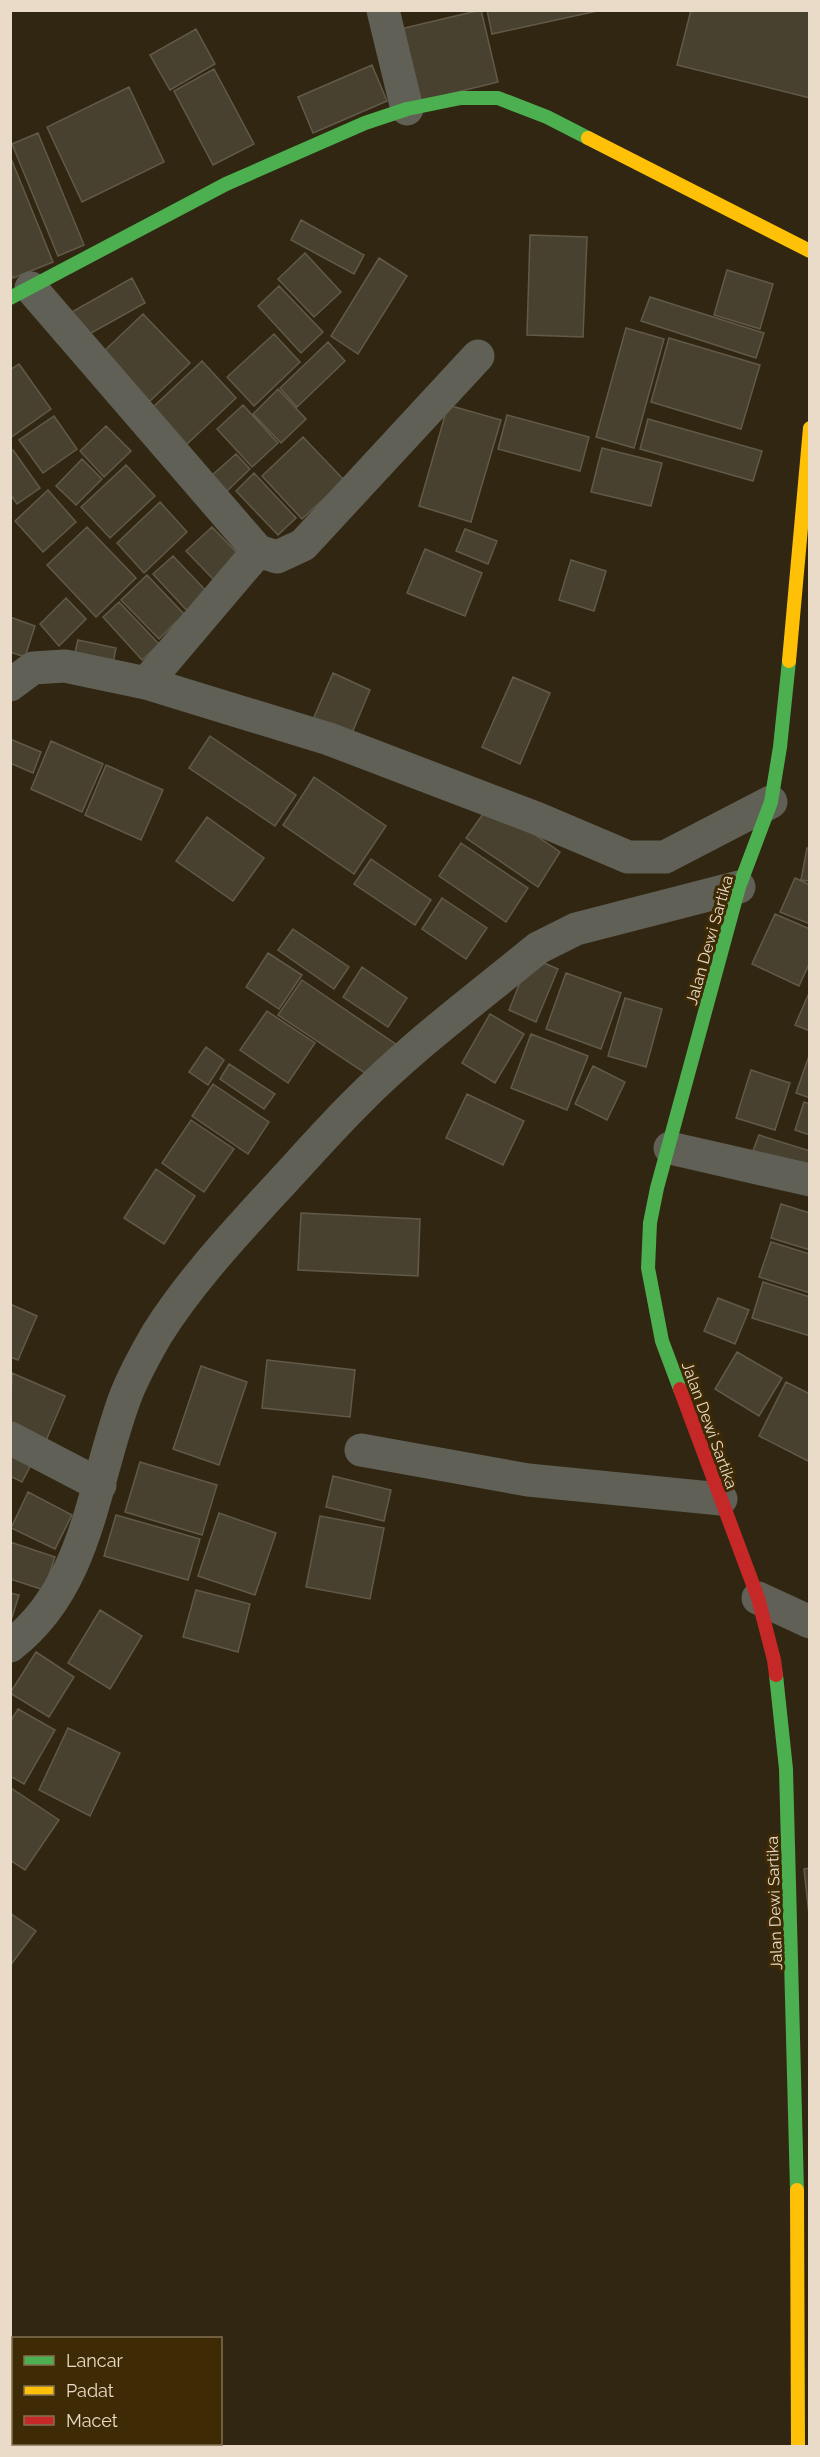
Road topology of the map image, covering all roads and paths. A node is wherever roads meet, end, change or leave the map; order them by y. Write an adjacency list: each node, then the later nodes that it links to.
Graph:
1 (383, 10): 2 (street)
2 (407, 109): 3 (street); 4 (street)
3 (810, 251)
4 (21, 293): 7 (street)
5 (478, 356): 7 (street)
6 (810, 428): 10 (street, Jalan Dewi Sartika)
7 (258, 551): 8 (street)
8 (146, 683): 9 (street); 10 (street)
9 (10, 685)
10 (771, 802): 11 (street, Jalan Dewi Sartika)
11 (739, 887): 12 (street, Jalan Dewi Sartika); 16 (street)
12 (670, 1148): 13 (street); 17 (street, Jalan Dewi Sartika)
13 (810, 1180)
14 (10, 1438): 16 (street)
15 (360, 1450): 17 (street)
16 (100, 1485): 20 (street)
17 (721, 1499): 18 (street, Jalan Dewi Sartika)
18 (758, 1598): 19 (street); 21 (street, Jalan Dewi Sartika)
19 (810, 1622)
20 (10, 1646)
21 (798, 2446)

